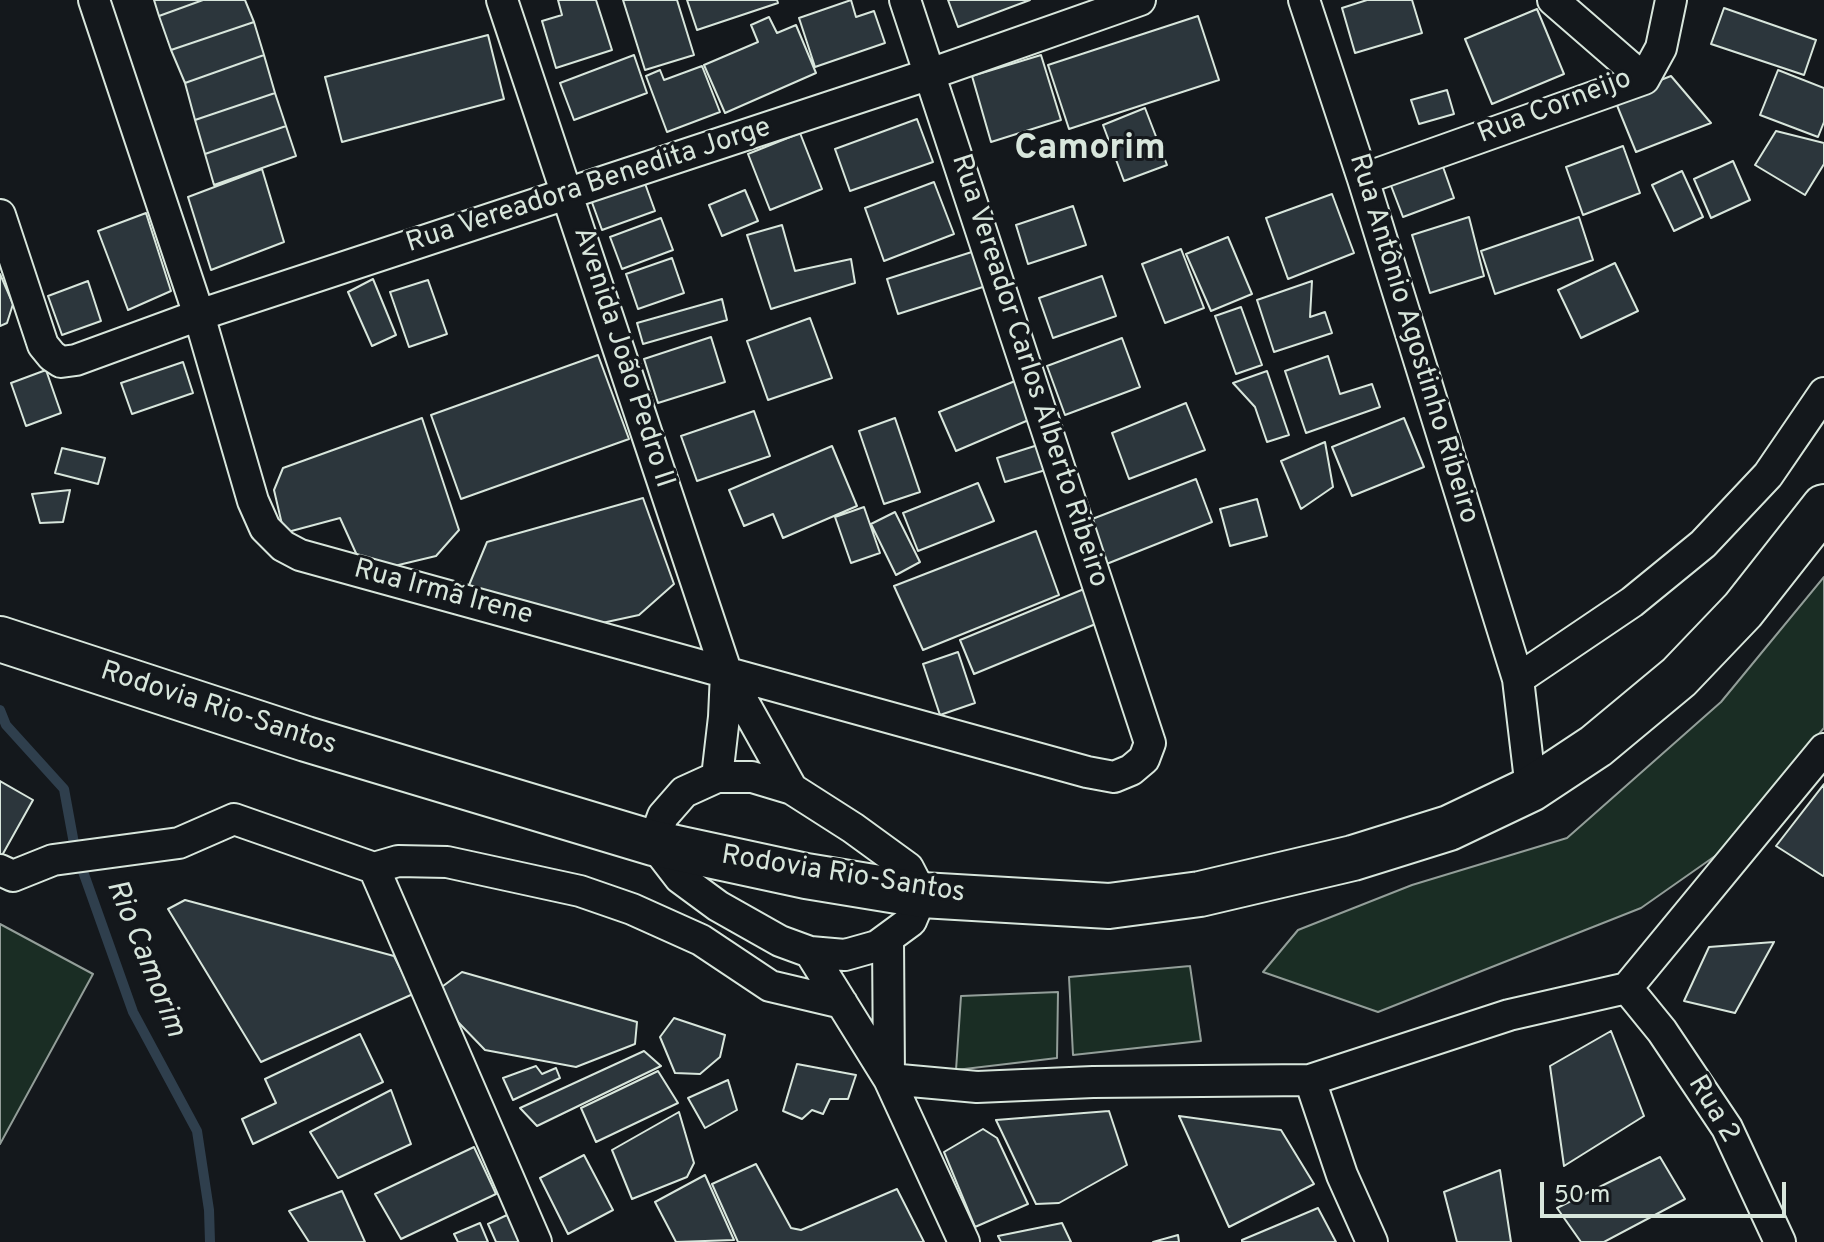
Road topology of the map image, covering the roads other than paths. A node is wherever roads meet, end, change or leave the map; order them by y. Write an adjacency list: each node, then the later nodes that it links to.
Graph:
1 (94, 0): 13 (street, Rua Irmã Irene)
2 (502, 0): 11 (street, Avenida João Pedro II)
3 (905, 0): 8 (street, Rua Vereador Carlos Alberto Ribeiro)
4 (1140, 0): 8 (street, Rua Vereadora Benedita Jorge)
5 (1304, 0): 10 (street, Rua Antônio Agostinho Ribeiro)
6 (1553, 0): 9 (street, Rua Corneijo)
7 (1671, 0): 9 (street)
8 (930, 74): 11 (street, Rua Vereadora Benedita Jorge); 19 (street, Rua Vereador Carlos Alberto Ribeiro)
9 (1644, 79): 10 (street, Rua Corneijo)
10 (1363, 179): 18 (street, Rua Antônio Agostinho Ribeiro)
11 (567, 195): 13 (street, Rua Vereadora Benedita Jorge); 17 (street, Avenida João Pedro II)
12 (0, 215): 13 (street, Rua Vereadora Benedita Jorge)
13 (199, 315): 17 (street, Rua Irmã Irene)
14 (1824, 393): 18 (street)
15 (1824, 507): 23 (highway, Rodovia Rio-Santos)
16 (0, 639): 24 (highway, Rodovia Rio-Santos)
17 (726, 671): 19 (street, Rua Irmã Irene); 21 (street, Avenida João Pedro II); 22 (street, Avenida João Pedro II)
18 (1518, 679): 23 (street, Rua Antônio Agostinho Ribeiro)
19 (1150, 743)
20 (1824, 749): 30 (street)
21 (717, 777): 22 (street); 24 (street)
22 (792, 789): 27 (street)
23 (1531, 789): 27 (highway, Rodovia Rio-Santos)
24 (653, 843): 27 (highway, Rodovia Rio-Santos); 29 (street)
25 (374, 868): 26 (street); 31 (street); 34 (street)
26 (0, 870)
27 (922, 895): 28 (street)
28 (888, 938): 29 (street); 32 (street)
29 (810, 952): 31 (street)
30 (1627, 988): 33 (street); 37 (street, Rua 2)
31 (842, 1003): 32 (street)
32 (889, 1079): 33 (street); 35 (street)
33 (1310, 1080): 36 (street)
34 (536, 1242)
35 (964, 1242)
36 (1372, 1242)
37 (1780, 1242)

